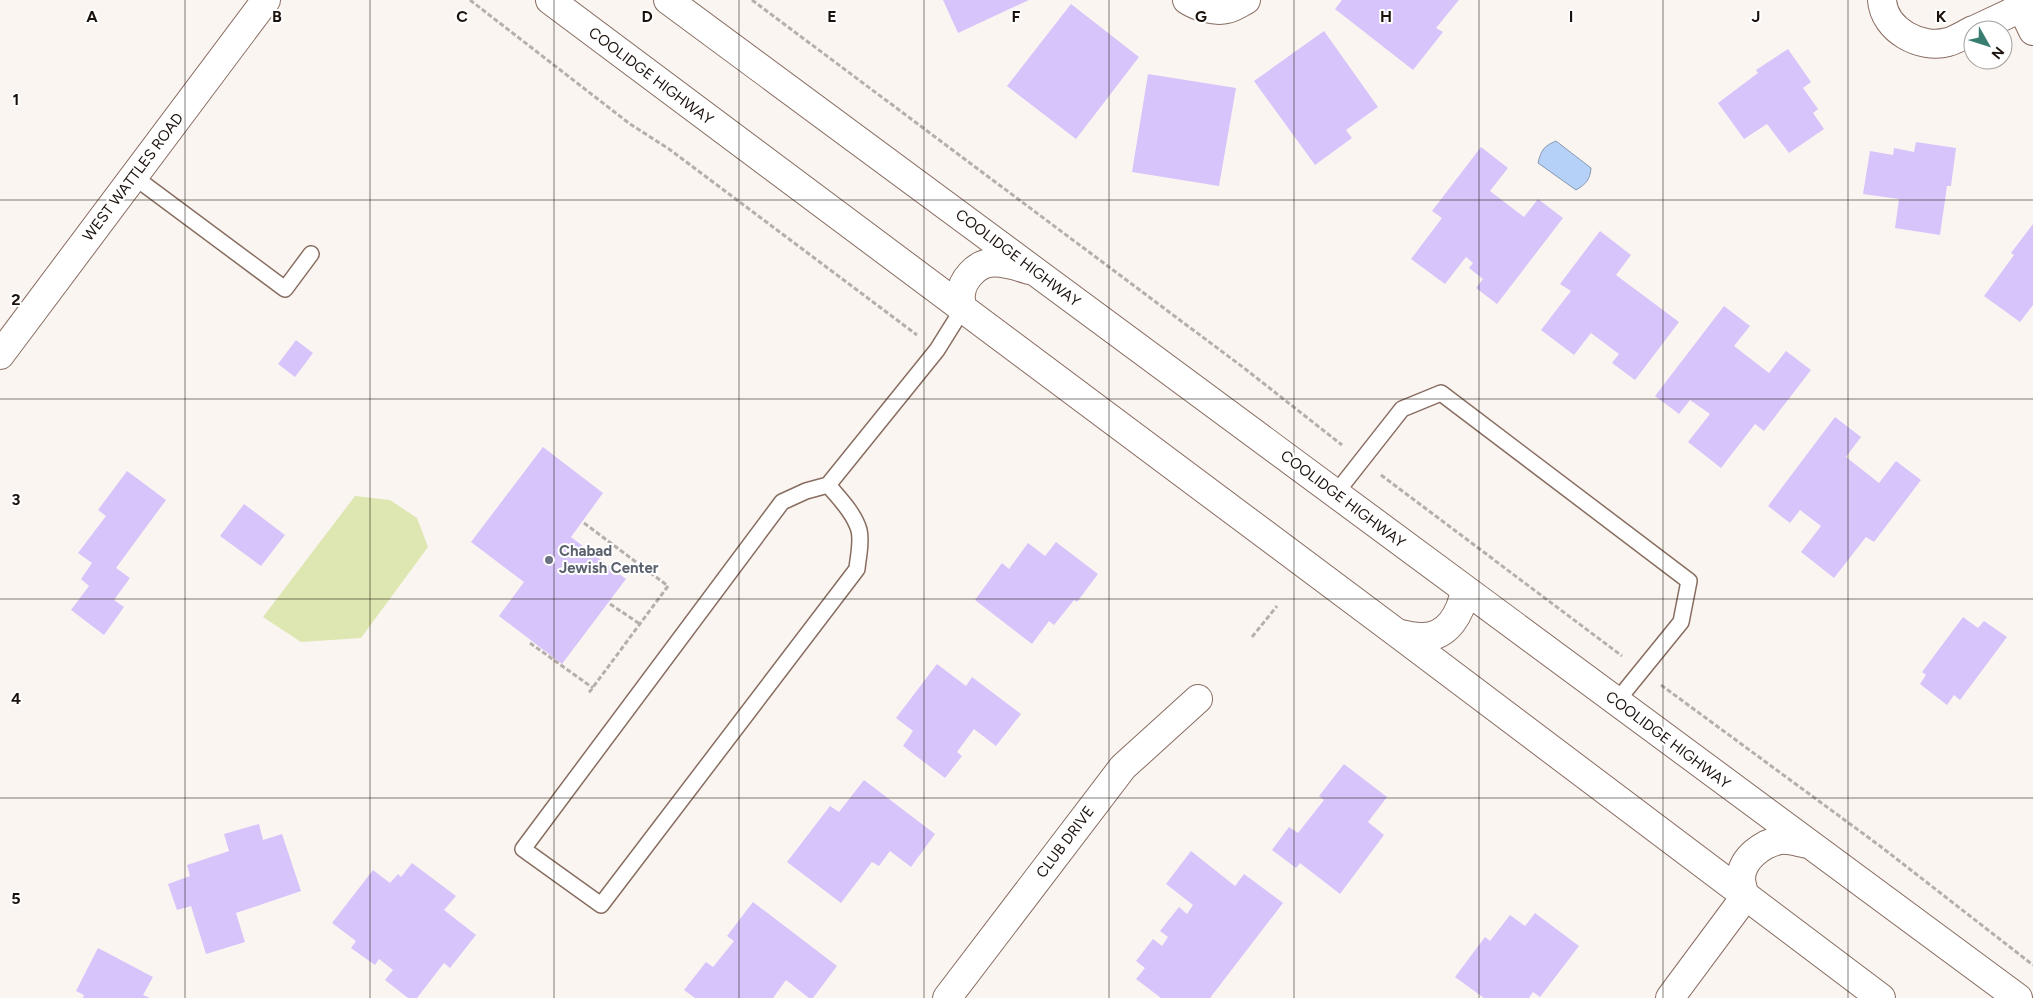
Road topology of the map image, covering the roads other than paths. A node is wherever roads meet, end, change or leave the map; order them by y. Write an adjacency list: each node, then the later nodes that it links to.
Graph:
1 (266, 0): 10 (main road, WEST WATTLES ROAD)
2 (550, 0): 13 (main road, COOLIDGE HIGHWAY)
3 (668, 0): 12 (main road, COOLIDGE HIGHWAY)
4 (1188, 0): 5 (main road)
5 (1246, 0)
6 (1882, 0): 9 (main road)
7 (2024, 13): 8 (main road)
8 (2003, 20)
9 (1963, 35)
10 (133, 176): 11 (lane); 14 (main road, WEST WATTLES ROAD)
11 (311, 254)
12 (1035, 271): 13 (main road); 16 (main road, COOLIDGE HIGHWAY)
13 (962, 310): 15 (lane); 18 (main road, COOLIDGE HIGHWAY)
14 (0, 355)
15 (828, 485): 15 (lane)
16 (1336, 494): 17 (main road, COOLIDGE HIGHWAY); 20 (lane)
17 (1465, 590): 18 (main road); 20 (main road, COOLIDGE HIGHWAY)
18 (1397, 633): 22 (main road, COOLIDGE HIGHWAY)
19 (1198, 699): 23 (main road, CLUB DRIVE)
20 (1616, 702): 21 (main road, COOLIDGE HIGHWAY)
21 (1809, 844): 22 (main road); 26 (main road, COOLIDGE HIGHWAY)
22 (1746, 897): 24 (main road); 25 (main road, COOLIDGE HIGHWAY)
23 (947, 998)
24 (1670, 998)
25 (1881, 998)
26 (2018, 998)

